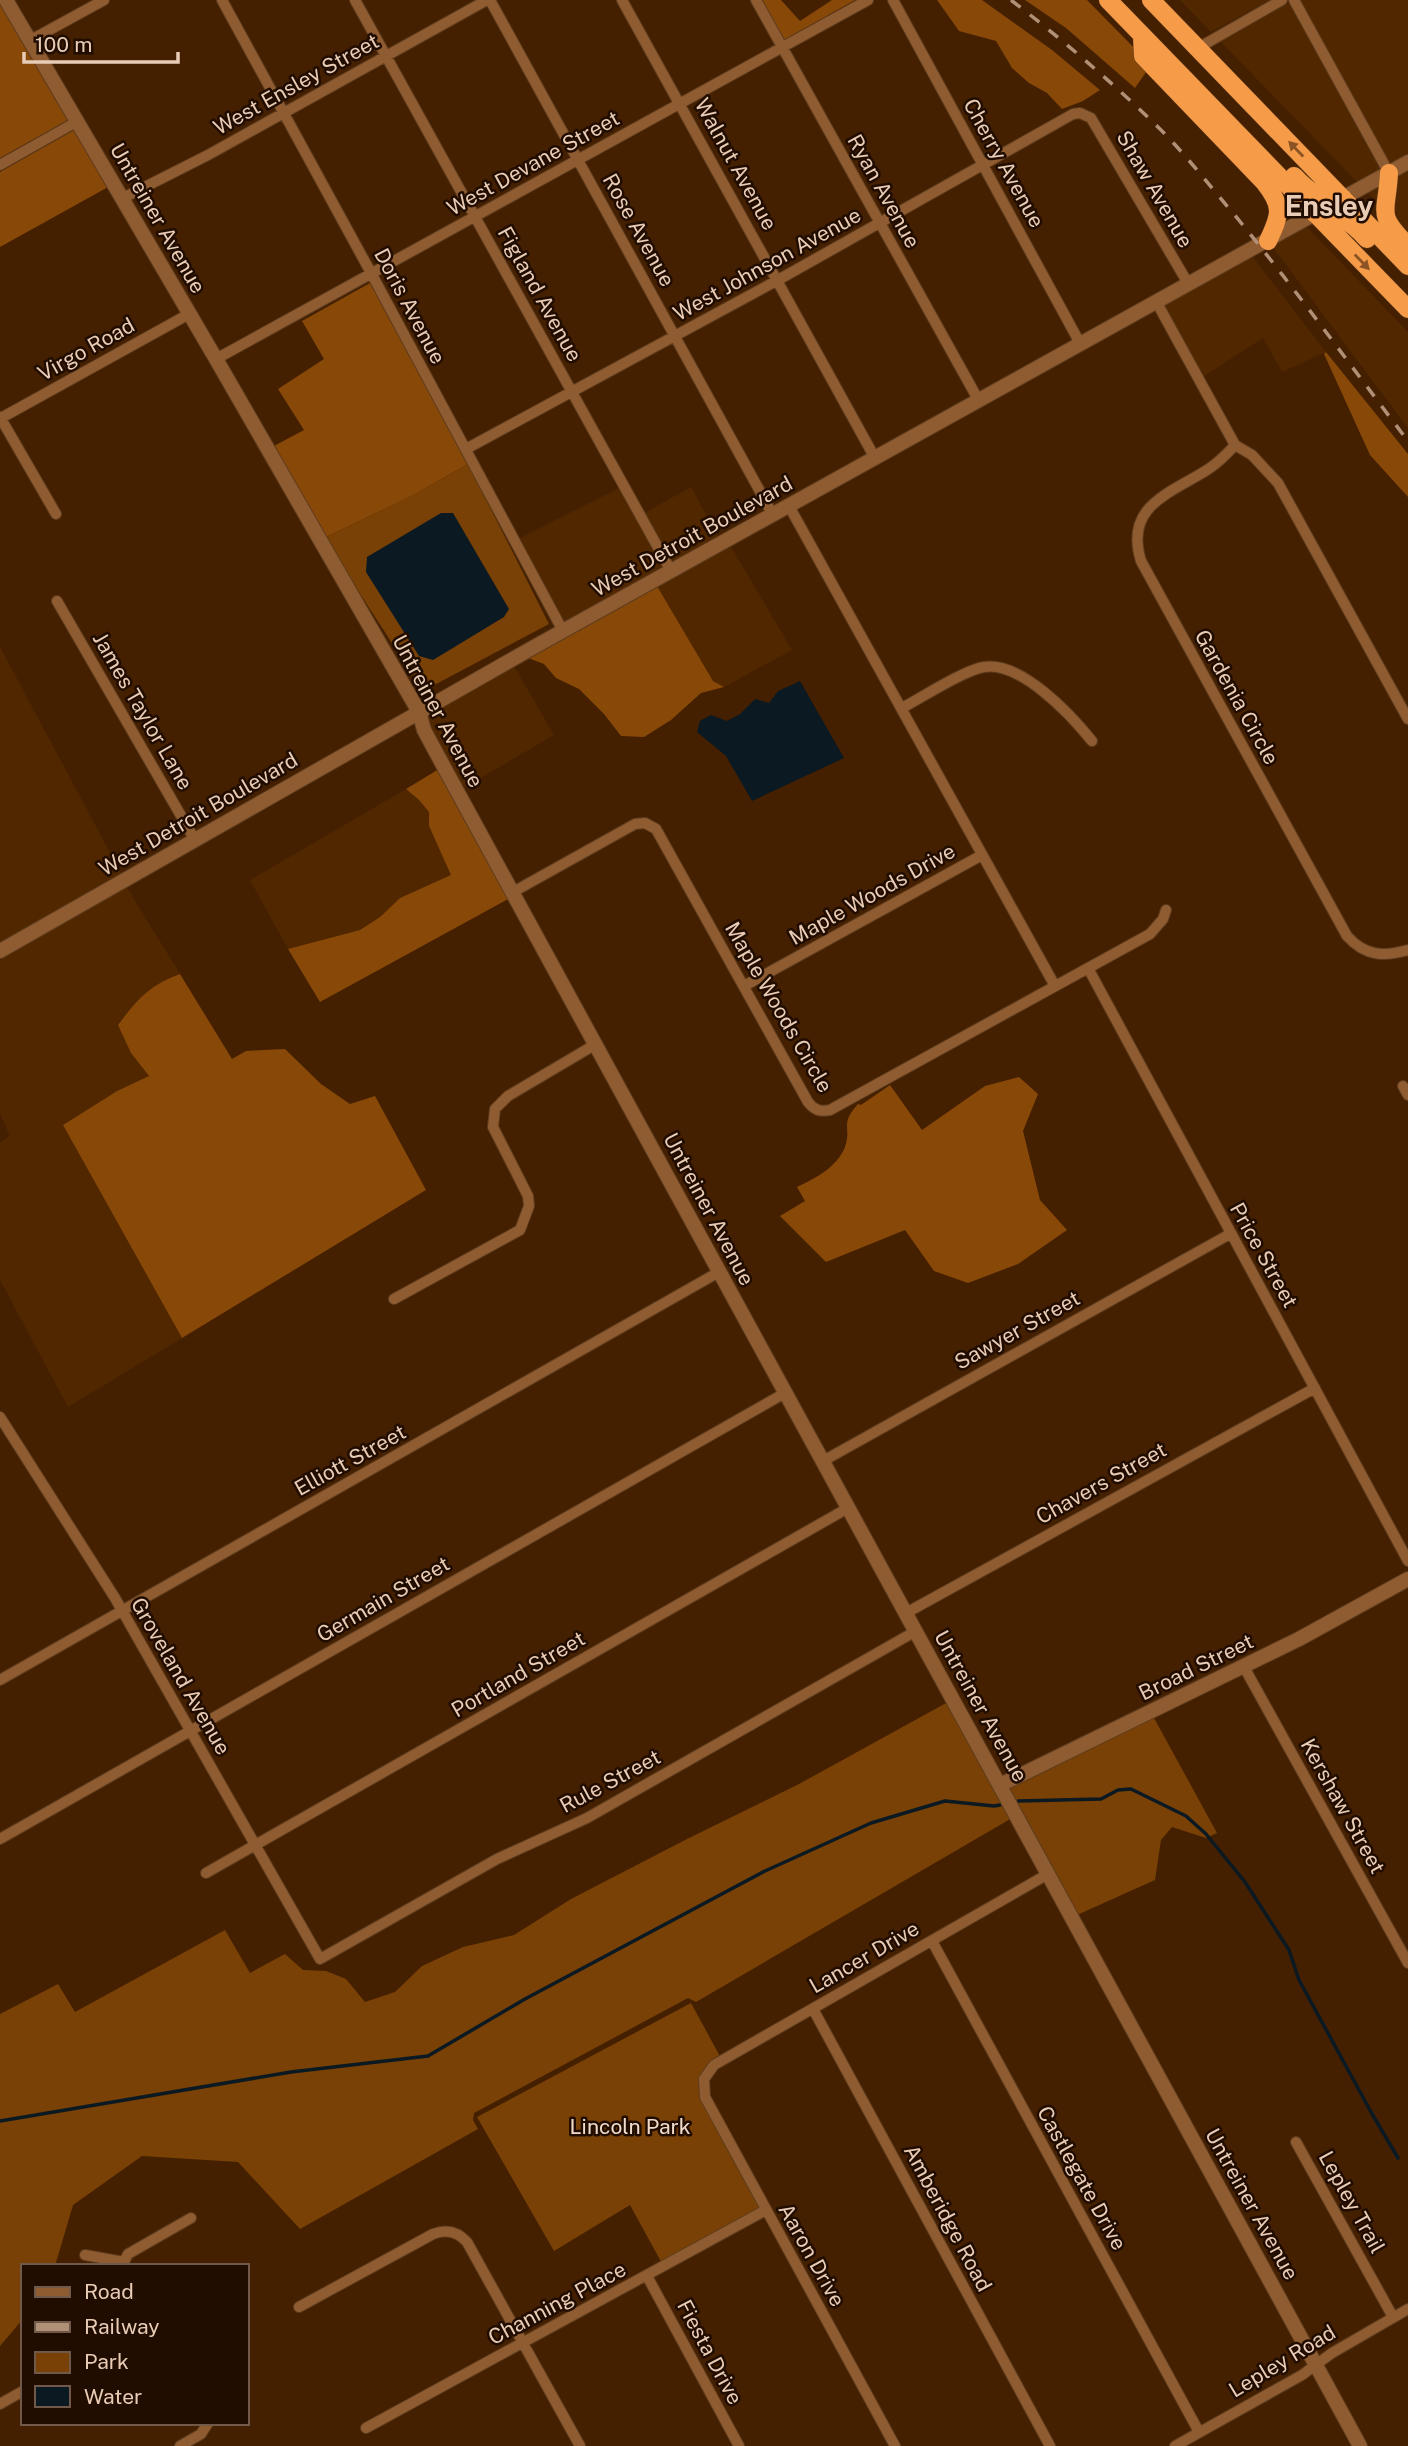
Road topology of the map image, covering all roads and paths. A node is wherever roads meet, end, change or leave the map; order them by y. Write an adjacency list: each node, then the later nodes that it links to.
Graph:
1 (6, 0): 15 (street, Untreiner Avenue)
2 (104, 0): 15 (street)
3 (222, 0): 21 (street, Doris Avenue)
4 (355, 0): 18 (street, Figland Avenue)
5 (488, 0): 18 (street, West Ensley Street); 24 (street, Rose Avenue)
6 (622, 0): 20 (street, Walnut Avenue)
7 (757, 0): 16 (street, Ryan Avenue)
8 (867, 0): 16 (street, West Devane Street)
9 (892, 0): 27 (street, Cherry Avenue)
10 (1108, 0): 14 (highway)
11 (1151, 0): 17 (highway)
12 (1282, 0): 17 (street)
13 (1294, 0): 28 (street)
14 (1142, 36): 19 (highway); 34 (highway)
15 (31, 40): 23 (street, Untreiner Avenue)
16 (782, 47): 20 (street, West Devane Street); 33 (street, Ryan Avenue)
17 (1198, 48): 30 (highway, one-way to 17)
18 (386, 57): 21 (street, West Ensley Street); 32 (street, Figland Avenue)
19 (1172, 67): 30 (highway); 31 (highway)
20 (680, 104): 24 (street, West Devane Street); 38 (street, Walnut Avenue)
21 (283, 113): 29 (street, West Ensley Street); 37 (street, Doris Avenue)
22 (1086, 115): 27 (street, West Johnson Avenue); 40 (street, Shaw Avenue)
23 (78, 121): 26 (street); 29 (street, Untreiner Avenue)
24 (579, 161): 32 (street, West Devane Street); 44 (street, Rose Avenue)
25 (1408, 162): 28 (street, West Detroit Boulevard)
26 (0, 165)
27 (983, 165): 33 (street, West Johnson Avenue); 45 (street, Cherry Avenue)
28 (1389, 173): 30 (street, West Detroit Boulevard); 35 (highway)
29 (123, 198): 43 (street, Untreiner Avenue)
30 (1343, 198): 31 (street, West Detroit Boulevard); 36 (highway)
31 (1315, 214): 34 (street, West Detroit Boulevard); 39 (highway); 42 (highway, one-way to 42)
32 (476, 217): 37 (street, West Devane Street); 47 (street, Figland Avenue)
33 (880, 223): 38 (street, West Johnson Avenue); 48 (street, Ryan Avenue)
34 (1268, 241): 40 (street, West Detroit Boulevard)
35 (1408, 246)
36 (1408, 265)
37 (371, 275): 46 (street, West Devane Street); 51 (street, Doris Avenue)
38 (778, 280): 44 (street, West Johnson Avenue); 52 (street, Walnut Avenue)
39 (1408, 282)
40 (1189, 285): 41 (street, West Detroit Boulevard)
41 (1157, 303): 45 (street, West Detroit Boulevard); 50 (street)
42 (1408, 309)
43 (190, 314): 46 (street, Untreiner Avenue); 49 (street, Virgo Road)
44 (676, 337): 47 (street, West Johnson Avenue); 55 (street, Rose Avenue)
45 (1081, 345): 48 (street, West Detroit Boulevard)
46 (216, 359): 60 (street, Untreiner Avenue)
47 (572, 393): 51 (street, West Johnson Avenue); 56 (street, Figland Avenue)
48 (979, 401): 52 (street, West Detroit Boulevard)
49 (0, 418): 54 (street)
50 (1235, 445): 61 (street); 67 (street, Gardenia Circle)
51 (466, 449): 58 (street, Doris Avenue)
52 (875, 458): 53 (street, West Detroit Boulevard)
53 (789, 506): 55 (street, West Detroit Boulevard); 59 (street)
54 (56, 514)
55 (773, 515): 56 (street, West Detroit Boulevard)
56 (671, 571): 58 (street, West Detroit Boulevard)
57 (57, 601): 63 (street, James Taylor Lane)
58 (563, 631): 60 (street, West Detroit Boulevard)
59 (902, 708): 62 (street); 64 (street)
60 (419, 712): 63 (street, West Detroit Boulevard); 65 (street, Untreiner Avenue)
61 (1408, 719)
62 (1092, 741)
63 (195, 840): 68 (street, West Detroit Boulevard)
64 (982, 855): 70 (street, Maple Woods Drive); 71 (street)
65 (513, 892): 70 (street, Maple Woods Circle); 72 (street, Untreiner Avenue)
66 (1166, 910): 69 (street, Maple Woods Circle)
67 (1408, 950)
68 (0, 951)
69 (1088, 968): 71 (street, Maple Woods Circle); 73 (street, Price Street)
70 (744, 986): 71 (street, Maple Woods Circle)
71 (1055, 986)
72 (596, 1044): 74 (street, Untreiner Avenue); 75 (street)
73 (1230, 1234): 76 (street, Price Street); 79 (street, Sawyer Street)
74 (719, 1272): 77 (street, Untreiner Avenue); 83 (street, Elliott Street)
75 (394, 1299)
76 (1315, 1388): 81 (street, Price Street); 84 (street, Chavers Street)
77 (785, 1393): 79 (street, Untreiner Avenue); 88 (street, Germain Street)
78 (0, 1417): 83 (street, Groveland Avenue)
79 (822, 1461): 80 (street, Untreiner Avenue)
80 (848, 1508): 84 (street, Untreiner Avenue); 91 (street, Portland Street)
81 (1408, 1562)
82 (1408, 1580): 86 (street, Broad Street)
83 (123, 1612): 87 (street, Elliott Street); 88 (street, Groveland Avenue)
84 (906, 1613): 85 (street, Untreiner Avenue)
85 (915, 1631): 89 (street, Untreiner Avenue); 95 (street, Rule Street)
86 (1244, 1667): 89 (street, Broad Street); 96 (street, Kershaw Street)
87 (0, 1680)
88 (191, 1731): 90 (street, Germain Street); 91 (street, Groveland Avenue)
89 (1000, 1785): 93 (street, Untreiner Avenue)
90 (0, 1839)
91 (255, 1845): 92 (street, Portland Street); 95 (street, Groveland Avenue)
92 (206, 1873)
93 (1048, 1874): 94 (street, Lancer Drive); 109 (street, Untreiner Avenue)
94 (932, 1941): 97 (street, Lancer Drive); 114 (street, Castlegate Drive)
95 (320, 1959)
96 (1408, 1963)
97 (813, 2009): 98 (street, Lancer Drive); 119 (street, Amberidge Road)
98 (704, 2080): 100 (street, Aaron Drive)
99 (1296, 2142): 107 (street, Lepley Trail)
100 (766, 2210): 104 (street, Channing Place); 118 (street, Aaron Drive)
101 (191, 2218): 103 (street)
102 (85, 2255): 103 (street)
103 (124, 2264)
104 (647, 2276): 108 (street, Channing Place); 117 (street, Fiesta Drive)
105 (299, 2307): 108 (street)
106 (1408, 2309): 107 (street, Lepley Road)
107 (1393, 2317): 109 (street, Lepley Road)
108 (523, 2343): 113 (street, Channing Place); 116 (street)
109 (1316, 2364): 114 (street, Lepley Road); 121 (street, Untreiner Avenue)
110 (21, 2392): 111 (street)
111 (0, 2404)
112 (207, 2425): 115 (street)
113 (366, 2428)
114 (1199, 2432): 120 (street, Lepley Road)
115 (180, 2446)
116 (580, 2446)
117 (739, 2446)
118 (895, 2446)
119 (1050, 2446)
120 (1175, 2446)
121 (1360, 2446)

